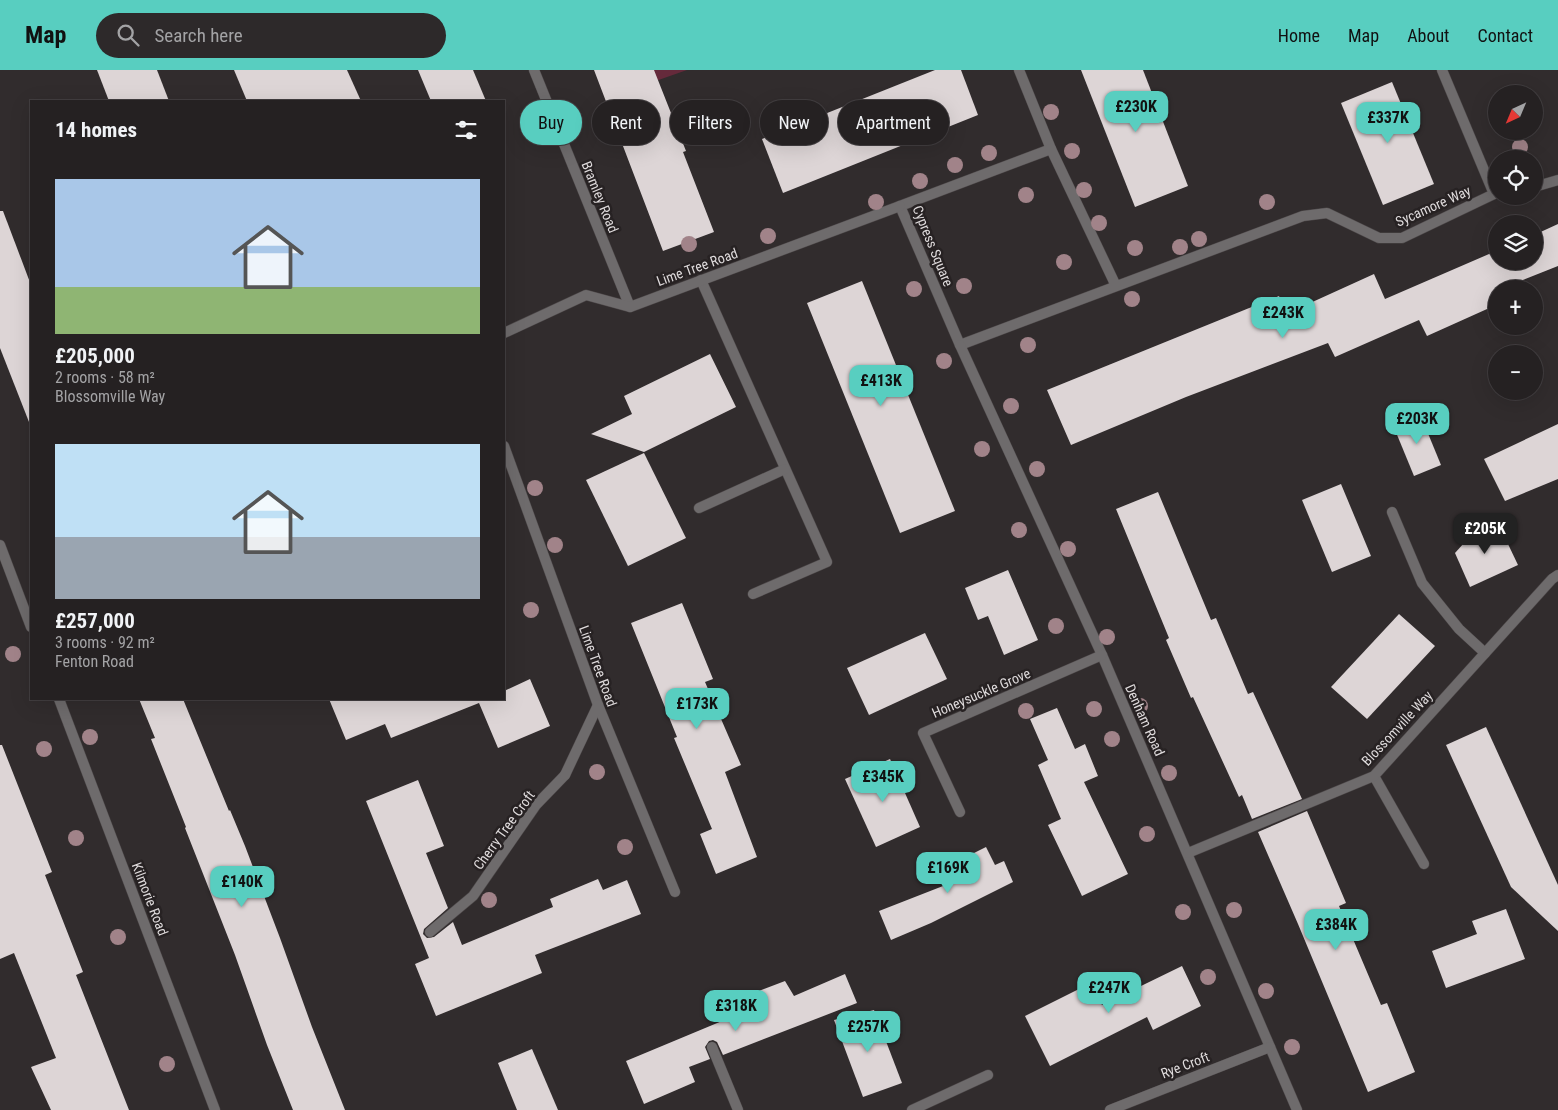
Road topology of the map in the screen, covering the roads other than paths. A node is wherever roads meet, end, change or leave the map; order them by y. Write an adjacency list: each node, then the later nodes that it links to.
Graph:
1 (534, 70): 12 (street, Bramley Road)
2 (1019, 70): 4 (street)
3 (1442, 70): 5 (street, Sycamore Way)
4 (1051, 150): 9 (street, Cypress Square); 11 (street)
5 (1488, 177)
6 (1558, 180): 7 (street)
7 (1543, 184)
8 (1488, 196): 11 (street, Sycamore Way)
9 (900, 206): 10 (street, Lime Tree Road); 14 (street, Cypress Square)
10 (701, 280): 12 (street, Lime Tree Road); 16 (street)
11 (1116, 286): 14 (street)
12 (630, 307): 13 (street)
13 (505, 333)
14 (960, 346): 24 (street, Denham Road)
15 (505, 449): 26 (street, Lime Tree Road)
16 (785, 469): 17 (street); 21 (street)
17 (698, 508)
18 (1392, 512): 23 (street)
19 (0, 545): 22 (street)
20 (1558, 575): 23 (street, Blossomville Way)
21 (753, 594)
22 (30, 624)
23 (1485, 653): 27 (street, Blossomville Way)
24 (1102, 655): 28 (street, Honeysuckle Grove); 29 (street, Denham Road)
25 (59, 700): 36 (street, Kilmorie Road)
26 (598, 705): 31 (street, Lime Tree Road); 32 (street, Cherry Tree Croft)
27 (1374, 776): 29 (street, Blossomville Way); 30 (street)
28 (960, 812)
29 (1188, 853): 34 (street, Denham Road)
30 (1424, 864)
31 (675, 892)
32 (430, 932)
33 (712, 1047): 37 (street)
34 (1270, 1047): 39 (street, Rye Croft); 40 (street, Denham Road)
35 (988, 1075): 38 (street)
36 (216, 1110)
37 (738, 1110)
38 (912, 1110)
39 (1110, 1110)
40 (1297, 1110)

